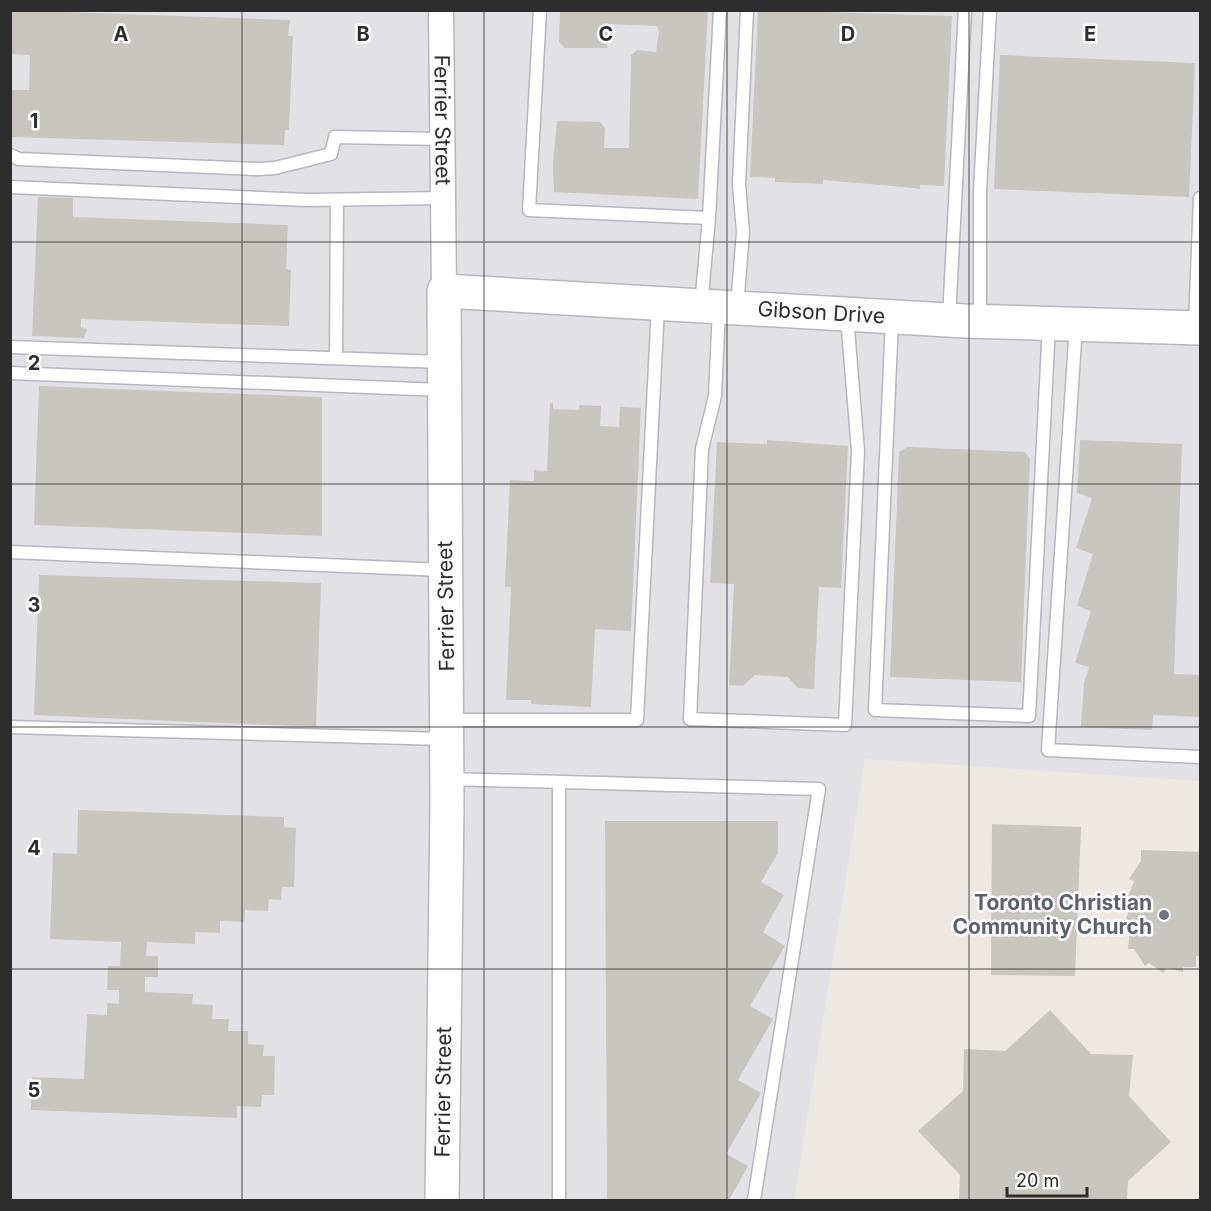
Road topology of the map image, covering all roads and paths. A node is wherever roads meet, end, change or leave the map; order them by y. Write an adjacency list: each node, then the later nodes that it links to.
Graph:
1 (441, 10): 7 (street, Ferrier Street)
2 (540, 10): 13 (lane)
3 (720, 10): 13 (lane)
4 (747, 10): 16 (lane)
5 (965, 10): 19 (lane)
6 (990, 10): 19 (lane)
7 (442, 139): 8 (lane); 10 (street, Ferrier Street)
8 (10, 155)
9 (10, 187): 12 (lane)
10 (443, 198): 12 (lane); 14 (street, Ferrier Street)
11 (1200, 198): 21 (lane)
12 (337, 200): 23 (lane)
13 (709, 218): 16 (lane)
14 (444, 291): 15 (main road, Gibson Drive); 25 (main road, Ferrier Street)
15 (658, 304): 16 (main road, Gibson Drive); 29 (lane)
16 (719, 307): 17 (main road, Gibson Drive); 17 (lane)
17 (847, 315): 18 (main road, Gibson Drive)
18 (892, 317): 19 (main road, Gibson Drive); 20 (lane)
19 (965, 321): 20 (main road, Gibson Drive)
20 (1063, 324): 21 (main road, Gibson Drive); 30 (lane)
21 (1198, 328)
22 (10, 347): 23 (lane)
23 (336, 358): 25 (lane)
24 (10, 373): 25 (lane)
25 (444, 376): 27 (main road, Ferrier Street)
26 (10, 552): 27 (lane)
27 (445, 570): 29 (main road, Ferrier Street)
28 (10, 727): 29 (lane)
29 (447, 729): 31 (main road, Ferrier Street)
30 (1200, 757)
31 (447, 779): 32 (lane); 33 (main road, Ferrier Street)
32 (559, 782): 34 (lane); 35 (lane)
33 (442, 1200)
34 (559, 1200)
35 (754, 1200)

